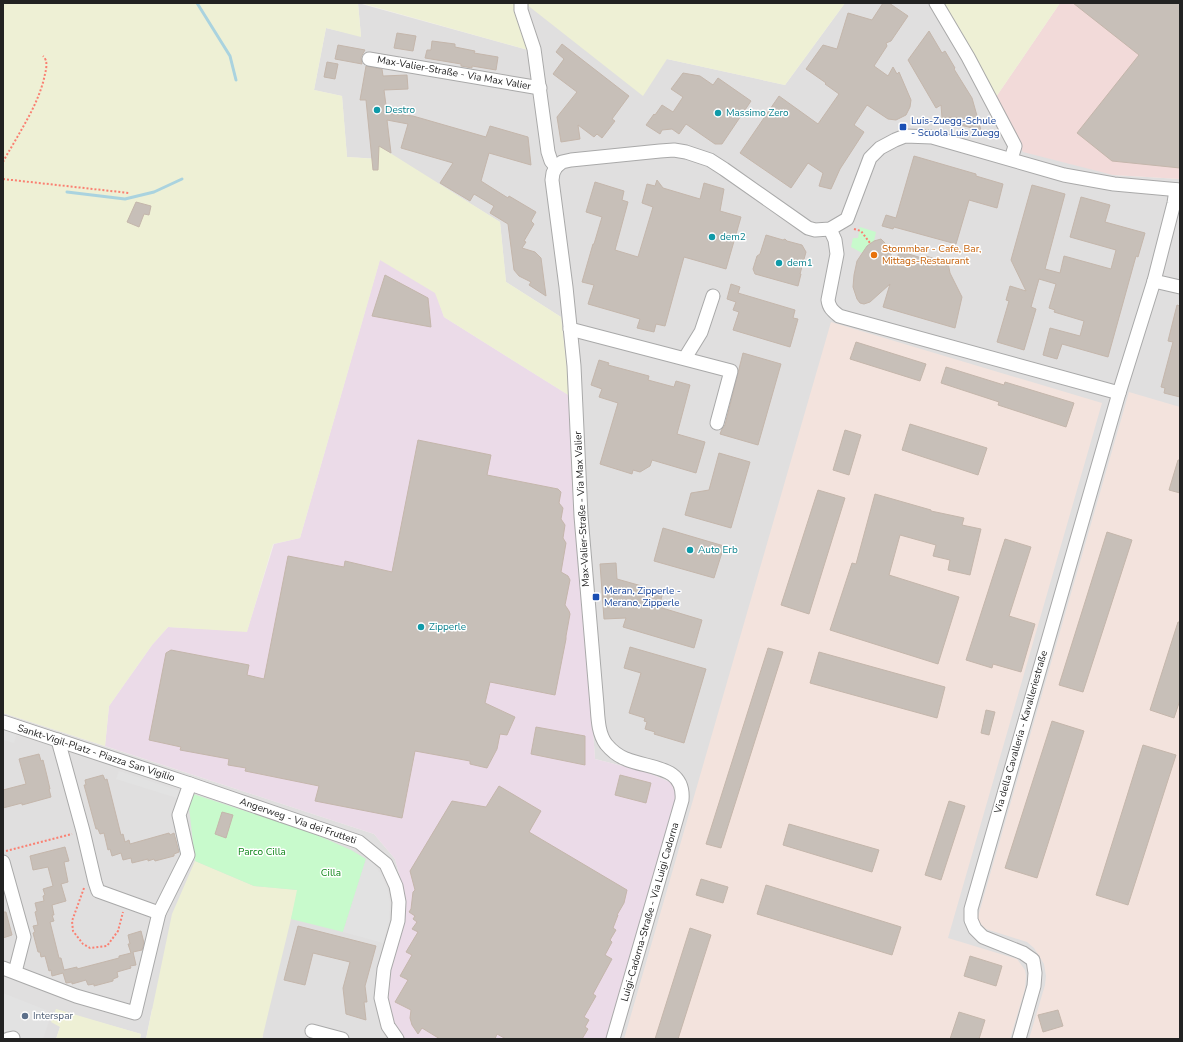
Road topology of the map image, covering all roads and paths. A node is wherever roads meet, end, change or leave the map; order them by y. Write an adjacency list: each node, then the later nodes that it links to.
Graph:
1 (521, 3): 5 (street, Max-Valier-Straße - Via Max Valier)
2 (936, 3): 6 (street)
3 (43, 56): 7 (path)
4 (369, 59): 5 (street, Max-Valier-Straße - Via Max Valier)
5 (540, 88): 8 (street, Max-Valier-Straße - Via Max Valier)
6 (1011, 159): 10 (street); 12 (street)
7 (3, 162)
8 (556, 167): 12 (street); 18 (street, Max-Valier-Straße - Via Max Valier)
9 (3, 179): 11 (path)
10 (1178, 190): 15 (street)
11 (129, 194)
12 (830, 229): 20 (street)
13 (854, 230): 14 (path)
14 (870, 244)
15 (1154, 280): 16 (street); 20 (street)
16 (1180, 287)
17 (713, 296): 19 (street)
18 (570, 329): 19 (street); 25 (street, Max-Valier-Straße - Via Max Valier)
19 (685, 358): 21 (street)
20 (1119, 393): 39 (street, Via della Cavalleria - Kavalleriestraße)
21 (717, 423)
22 (3, 722): 23 (street, Sankt-Vigil-Platz - Piazza San Vigilio)
23 (58, 740): 24 (street, Sankt-Vigil-Platz - Piazza San Vigilio); 26 (street)
24 (190, 784): 31 (street); 37 (street, Angerweg - Via dei Frutteti)
25 (680, 784): 38 (street, Luigi-Cadorna-Straße - Via Luigi Cadorna)
26 (83, 831): 27 (path); 29 (street)
27 (3, 851)
28 (3, 862): 32 (street)
29 (95, 882): 30 (street); 30 (path)
30 (126, 901): 31 (street)
31 (158, 913): 32 (street)
32 (9, 970)
33 (312, 1031): 36 (street)
34 (13, 1038): 35 (street)
35 (8, 1039)
36 (342, 1039)
37 (397, 1039)
38 (613, 1039)
39 (1019, 1039)

